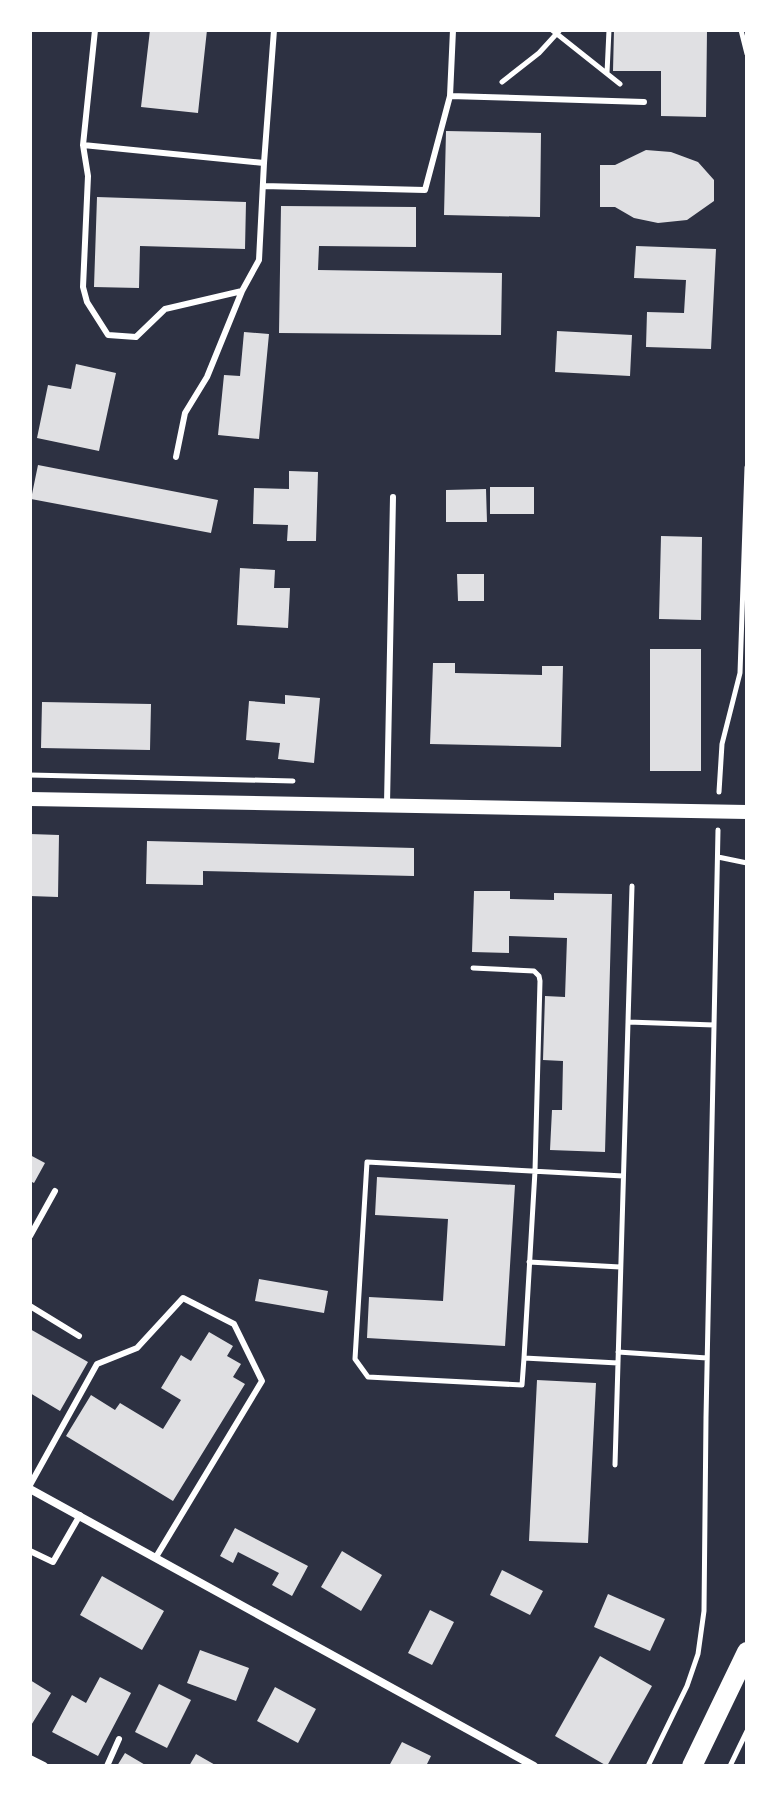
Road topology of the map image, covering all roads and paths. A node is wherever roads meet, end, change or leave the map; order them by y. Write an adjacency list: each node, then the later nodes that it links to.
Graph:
1 (95, 30): 12 (lane)
2 (274, 30): 13 (lane)
3 (453, 30): 9 (lane)
4 (609, 30): 8 (path)
5 (741, 30): 7 (path)
6 (556, 31): 8 (path); 10 (path)
7 (747, 54)
8 (607, 74): 11 (path)
9 (450, 96): 10 (lane); 14 (lane)
10 (482, 97): 11 (lane)
11 (644, 102)
12 (83, 145): 13 (lane); 15 (lane)
13 (264, 163): 14 (lane)
14 (263, 186): 15 (lane)
15 (242, 291): 16 (lane)
16 (176, 457)
17 (747, 467): 21 (path)
18 (393, 497): 20 (lane)
19 (30, 799): 20 (street)
20 (387, 804): 21 (street)
21 (719, 811): 22 (street); 23 (path)
22 (747, 812)
23 (718, 857): 24 (path); 28 (path)
24 (747, 863)
25 (632, 886): 27 (path)
26 (473, 968): 29 (path)
27 (628, 1022): 28 (path); 30 (path)
28 (714, 1025): 39 (path)
29 (535, 1171): 30 (path); 33 (path); 38 (path)
30 (623, 1176): 34 (path)
31 (55, 1191): 32 (lane)
32 (30, 1236)
33 (529, 1262): 34 (path); 38 (path)
34 (620, 1267): 37 (path)
35 (30, 1306): 36 (lane)
36 (79, 1336)
37 (618, 1352): 39 (path); 40 (path)
38 (524, 1358): 40 (path)
39 (707, 1358): 53 (path)
40 (618, 1363): 41 (path)
41 (615, 1465)
42 (30, 1487): 43 (street); 45 (lane)
43 (80, 1515): 44 (lane); 45 (street)
44 (30, 1551)
45 (156, 1557): 52 (street)
46 (747, 1652): 54 (main road)
47 (747, 1731): 55 (path)
48 (119, 1739): 51 (lane)
49 (30, 1759): 50 (street)
50 (44, 1766)
51 (107, 1766)
52 (534, 1766)
53 (648, 1766)
54 (692, 1766)
55 (730, 1766)

